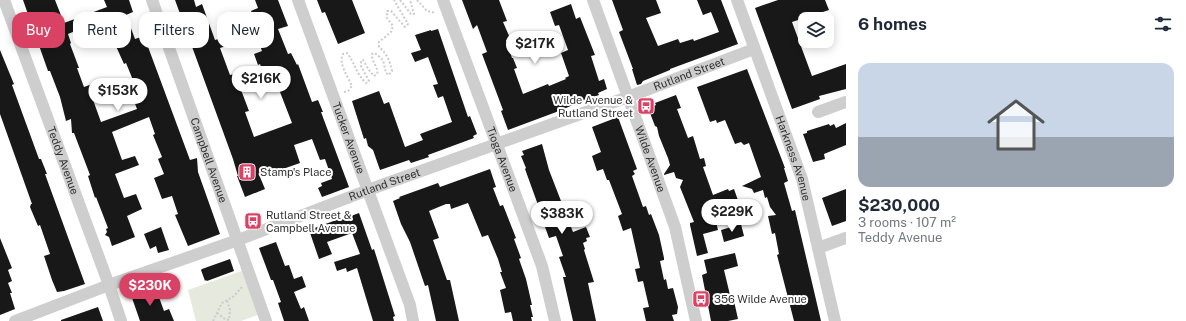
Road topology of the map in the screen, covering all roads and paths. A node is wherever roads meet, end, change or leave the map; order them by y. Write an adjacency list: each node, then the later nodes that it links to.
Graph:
1 (4, 0): 22 (street, Teddy Avenue)
2 (152, 0): 19 (street, Campbell Avenue)
3 (298, 0): 12 (street, Tucker Avenue)
4 (394, 0): 12 (path)
5 (400, 0): 6 (path)
6 (410, 0)
7 (417, 0): 10 (path)
8 (593, 0): 13 (street, Wilde Avenue)
9 (737, 0): 11 (street, Harkness Avenue)
10 (445, 5): 16 (street, Tioga Avenue)
11 (754, 49): 13 (street, Rutland Street); 20 (street, Harkness Avenue)
12 (334, 96): 17 (street, Tucker Avenue)
13 (628, 97): 16 (street, Rutland Street); 31 (street, Wilde Avenue)
14 (846, 102): 15 (street)
15 (818, 112)
16 (496, 144): 17 (street, Rutland Street); 30 (street, Tioga Avenue)
17 (368, 190): 19 (street, Rutland Street); 29 (street, Tucker Avenue)
18 (846, 238): 20 (street)
19 (238, 240): 21 (street, Campbell Avenue); 22 (street, Rutland Street)
20 (818, 248): 32 (street, Harkness Avenue)
21 (251, 278): 23 (path); 28 (street, Campbell Avenue)
22 (109, 285): 25 (street, Rutland Street); 26 (street, Teddy Avenue)
23 (227, 300): 24 (path); 24 (path)
24 (217, 313): 27 (path)
25 (15, 321)
26 (121, 321)
27 (213, 321)
28 (266, 321)
29 (413, 321)
30 (554, 321)
31 (696, 321)
32 (835, 321)

